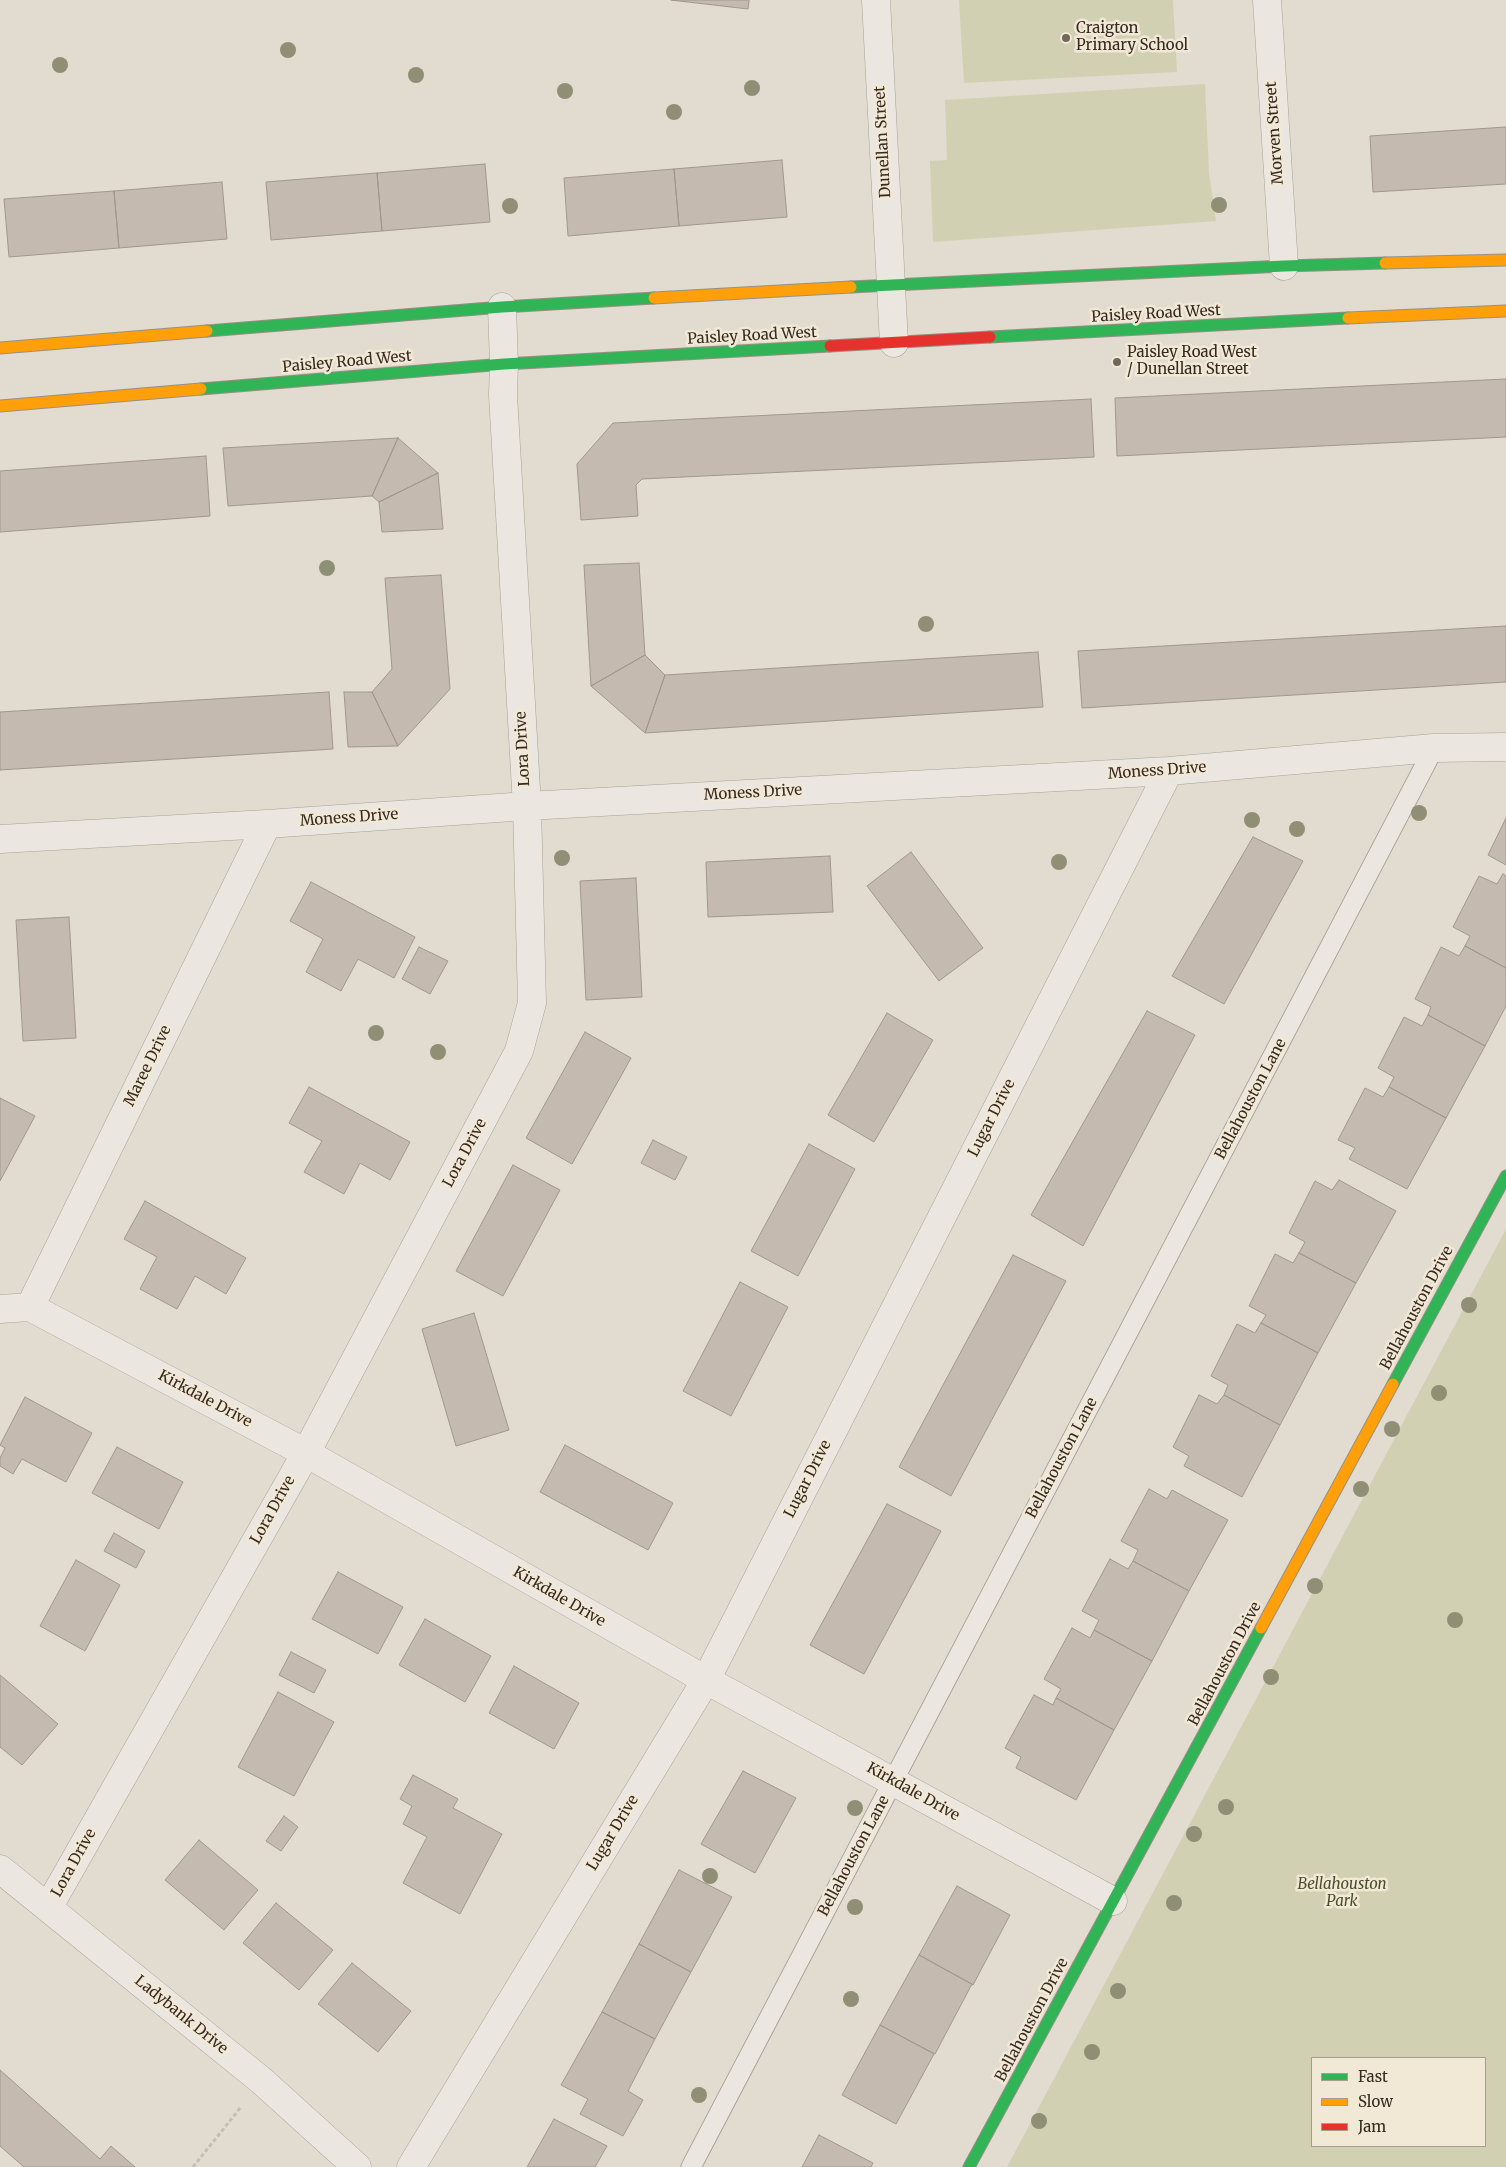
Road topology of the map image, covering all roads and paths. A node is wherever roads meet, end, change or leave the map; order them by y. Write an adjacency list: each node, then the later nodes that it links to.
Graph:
1 (876, 0): 5 (street, Dunellan Street)
2 (1266, 0): 4 (street, Morven Street)
3 (1506, 260): 4 (main road)
4 (1284, 266): 5 (main road)
5 (890, 285): 6 (main road); 8 (street, Dunellan Street)
6 (502, 307): 9 (main road); 10 (street, Lora Drive)
7 (1506, 311): 8 (main road, Paisley Road West)
8 (894, 344): 10 (main road, Paisley Road West)
9 (0, 348)
10 (504, 364): 11 (main road, Paisley Road West); 15 (street, Lora Drive)
11 (0, 406)
12 (1506, 747): 13 (street, Moness Drive)
13 (1434, 748): 14 (street, Moness Drive); 23 (lane, Bellahouston Lane)
14 (1169, 771): 15 (street, Moness Drive); 22 (street, Lugar Drive)
15 (527, 806): 16 (street, Moness Drive); 21 (street, Lora Drive)
16 (267, 824): 17 (street, Moness Drive); 19 (street, Maree Drive)
17 (0, 839)
18 (1506, 1176): 25 (main road, Bellahouston Drive)
19 (30, 1307): 20 (street); 21 (street, Kirkdale Drive)
20 (0, 1309)
21 (306, 1453): 22 (street, Kirkdale Drive); 26 (street, Lora Drive)
22 (706, 1680): 23 (street, Kirkdale Drive); 30 (street, Lugar Drive)
23 (893, 1781): 25 (street, Kirkdale Drive); 31 (lane, Bellahouston Lane)
24 (0, 1869): 26 (street, Ladybank Drive)
25 (1113, 1901): 32 (main road, Bellahouston Drive)
26 (48, 1908): 27 (street, Ladybank Drive)
27 (262, 2081): 28 (path); 29 (street, Ladybank Drive)
28 (193, 2167)
29 (357, 2167)
30 (412, 2167)
31 (691, 2167)
32 (969, 2167)

